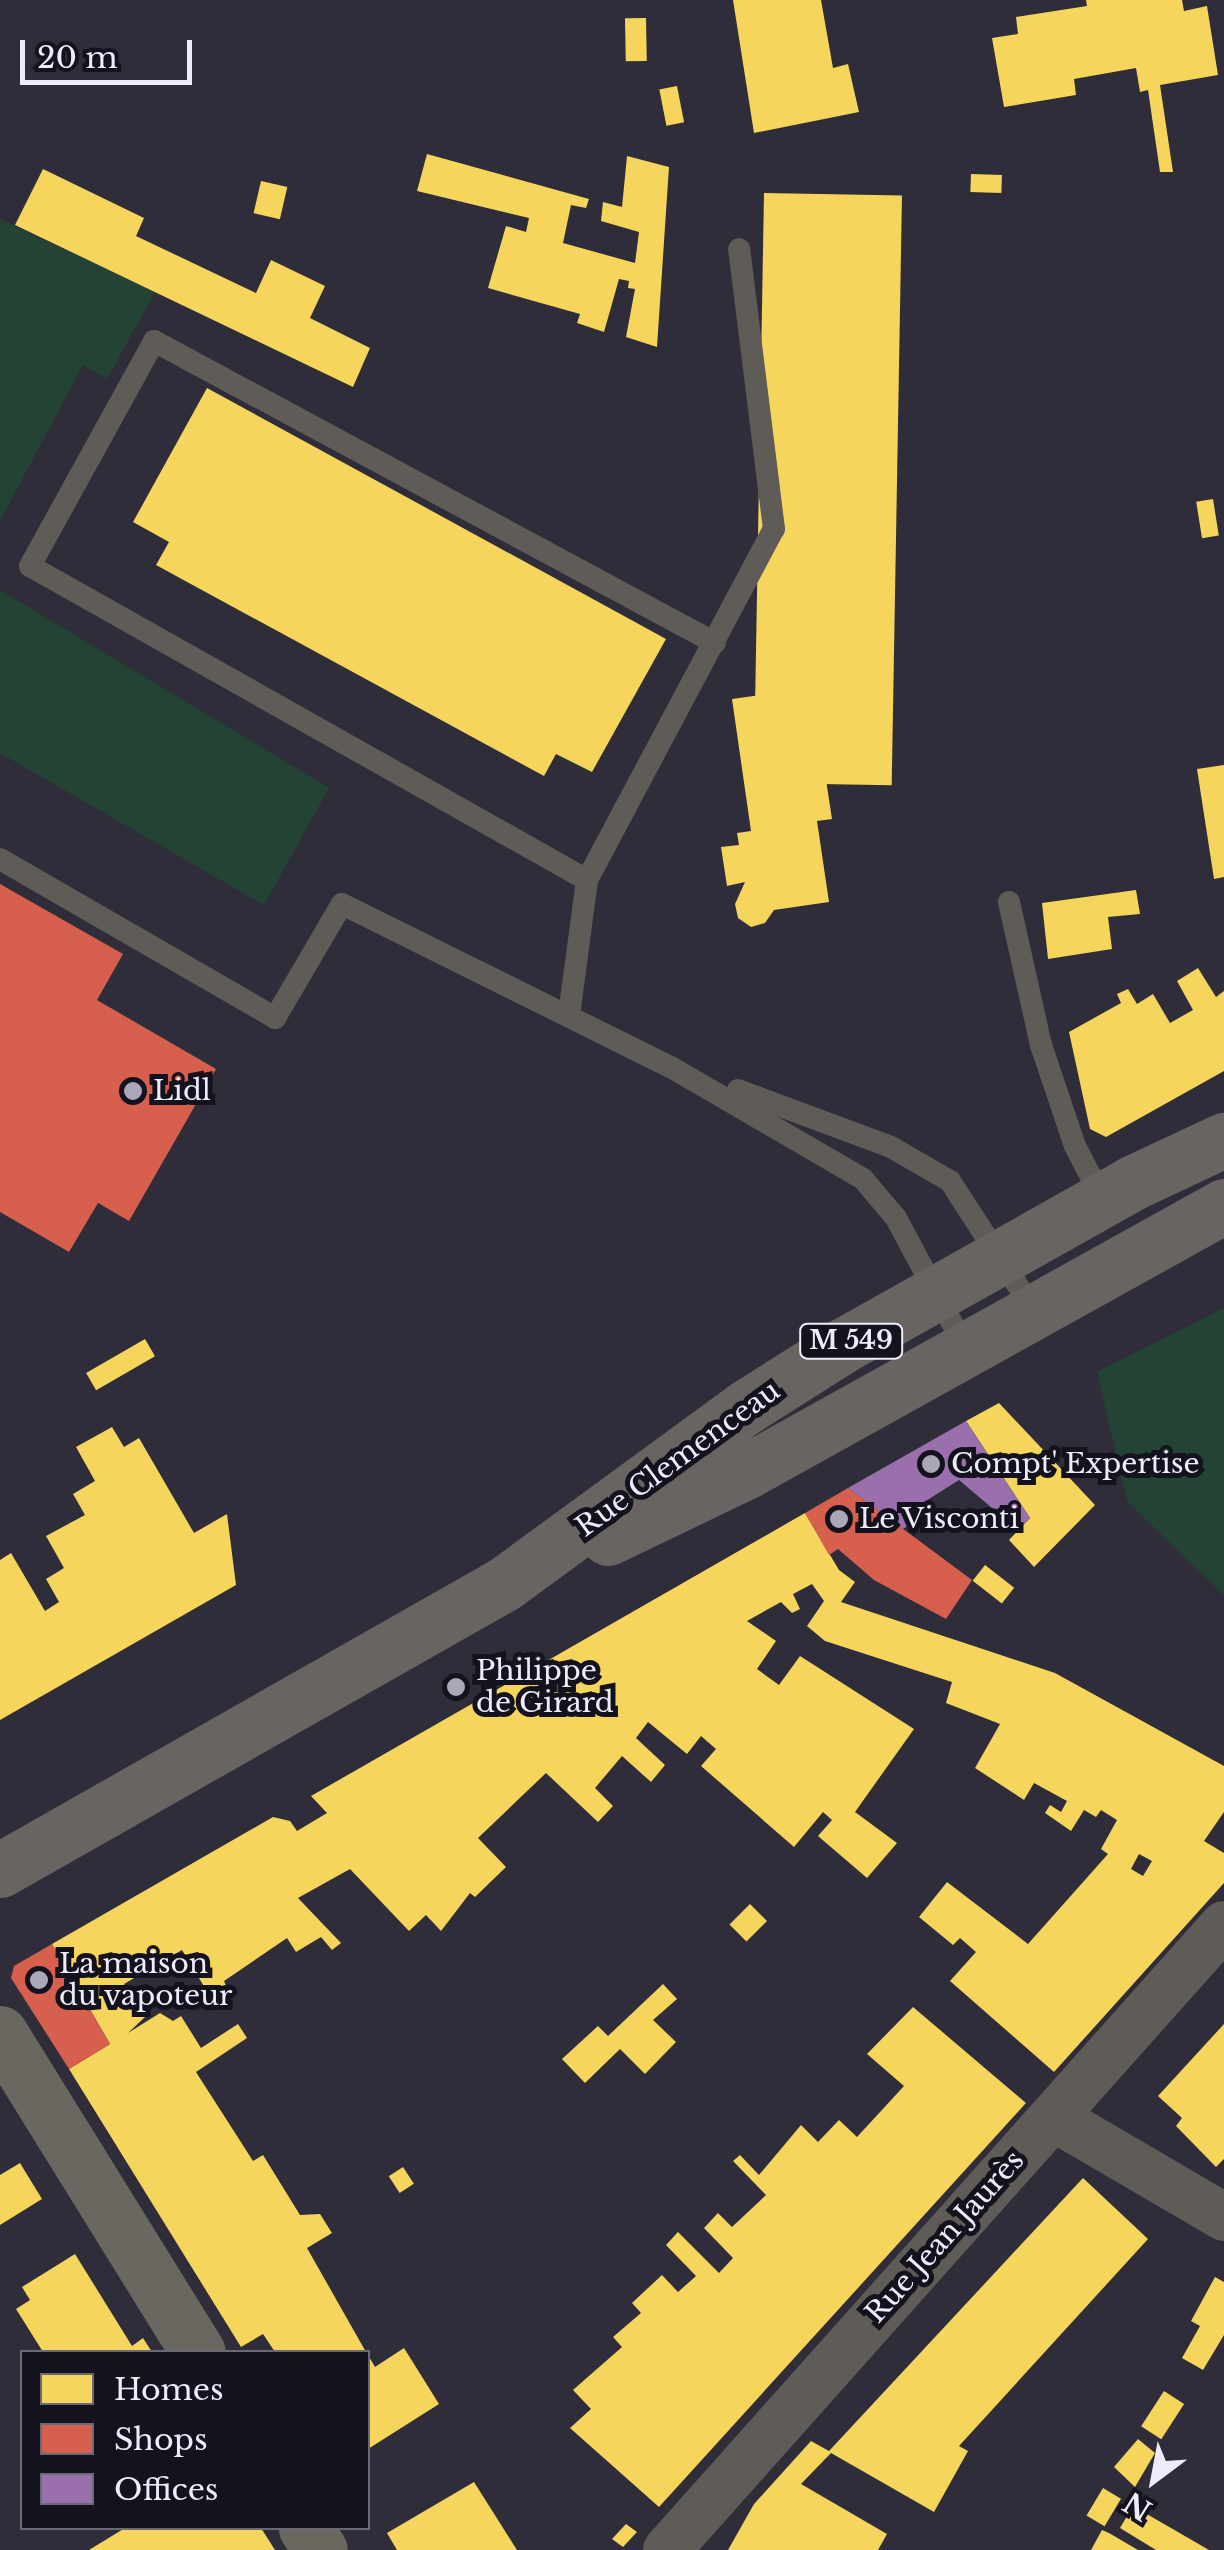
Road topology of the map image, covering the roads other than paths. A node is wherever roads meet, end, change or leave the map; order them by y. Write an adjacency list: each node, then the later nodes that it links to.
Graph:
1 (739, 249): 2 (lane)
2 (715, 642): 4 (lane); 4 (lane)
3 (0, 859): 6 (lane)
4 (587, 880): 6 (lane)
5 (1008, 902): 9 (lane)
6 (569, 1015): 7 (lane)
7 (669, 1066): 11 (lane); 12 (lane)
8 (1224, 1140): 9 (main road, Rue Clemenceau / M 549)
9 (1102, 1200): 11 (main road, Rue Clemenceau / M 549)
10 (1224, 1206): 13 (main road, Rue Clemenceau / M 549)
11 (1002, 1256): 12 (main road, Rue Clemenceau / M 549); 13 (lane)
12 (937, 1293): 14 (lane); 15 (main road, Rue Clemenceau / M 549)
13 (1034, 1312): 14 (main road, Rue Clemenceau / M 549)
14 (966, 1349): 15 (main road, Rue Clemenceau / M 549)
15 (504, 1584): 16 (main road, Rue Clemenceau / M 549)
16 (0, 1870)
17 (1224, 1925): 19 (street, Rue Jean Jaurès)
18 (0, 2032): 21 (main road)
19 (1053, 2117): 20 (street); 22 (street, Rue Jean Jaurès)
20 (1224, 2216)
21 (197, 2350)
22 (667, 2550)

